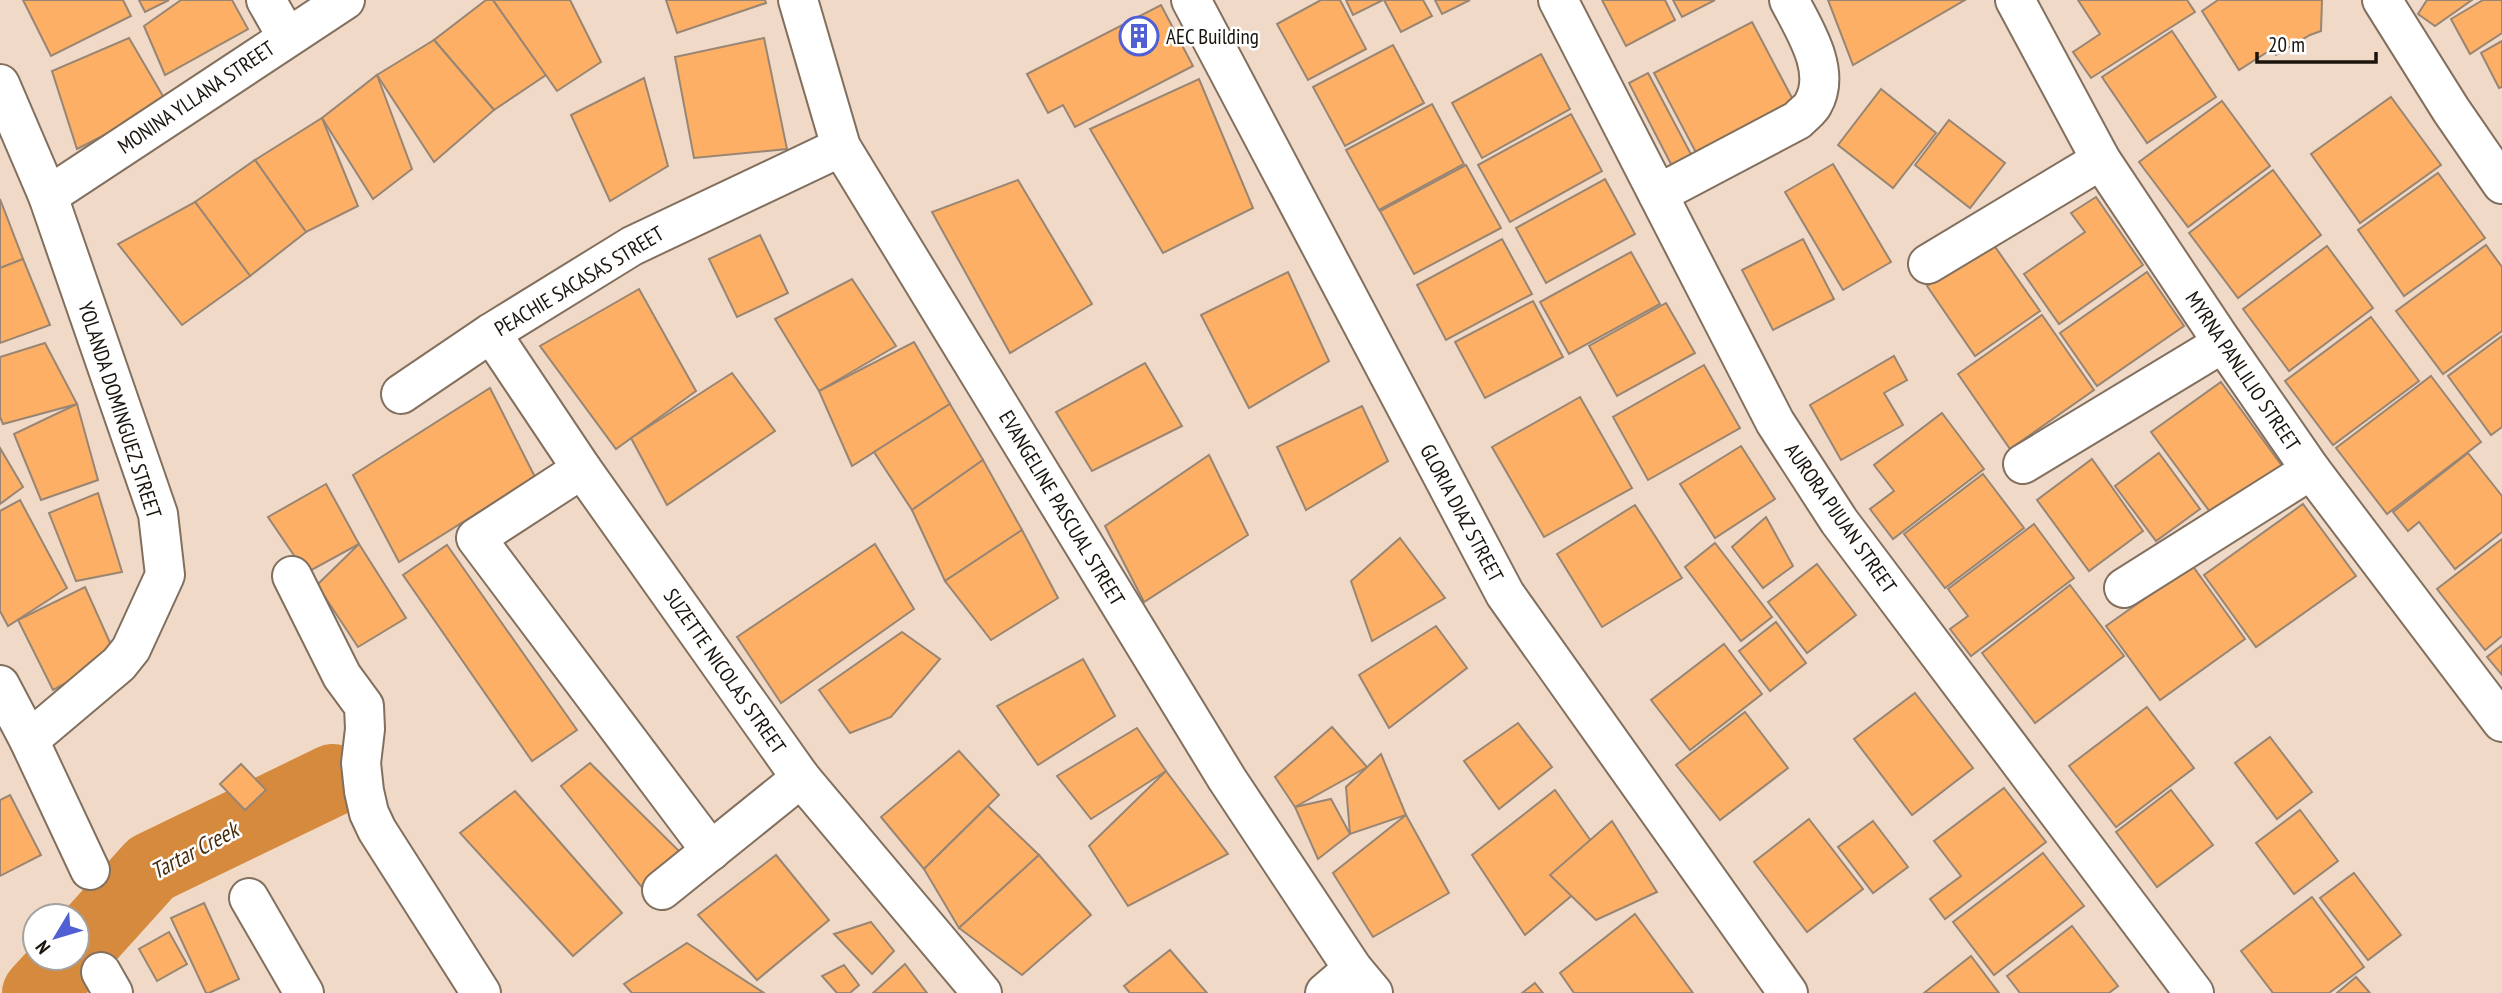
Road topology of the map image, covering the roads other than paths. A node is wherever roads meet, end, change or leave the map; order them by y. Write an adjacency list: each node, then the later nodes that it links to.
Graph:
1 (266, 0): 9 (street)
2 (345, 0): 9 (street, MONINA YLLANA STREET)
3 (798, 0): 11 (street, EVANGELINE PASCUAL STREET)
4 (1191, 0): 38 (street, GLORIA DIAZ STREET)
5 (1558, 0): 14 (street, AURORA PIJUAN STREET)
6 (1790, 0): 14 (street)
7 (2015, 0): 12 (street, MYRNA PANLILIO STREET)
8 (2382, 0): 13 (street)
9 (287, 37): 15 (street, MONINA YLLANA STREET)
10 (0, 85): 15 (street, YOLANDA DOMINGUEZ STREET)
11 (841, 147): 17 (street, PEACHIE SACASAS STREET); 33 (street, EVANGELINE PASCUAL STREET)
12 (2101, 160): 16 (street); 18 (street, MYRNA PANLILIO STREET)
13 (2502, 184)
14 (1658, 194): 34 (street, AURORA PIJUAN STREET)
15 (48, 196): 27 (street, YOLANDA DOMINGUEZ STREET)
16 (1928, 264)
17 (491, 333): 19 (street, PEACHIE SACASAS STREET); 21 (street, SUZETTE NICOLAS STREET)
18 (2223, 343): 20 (street); 22 (street, MYRNA PANLILIO STREET)
19 (401, 394)
20 (2023, 464)
21 (582, 469): 28 (street, SUZETTE NICOLAS STREET); 29 (street)
22 (2311, 470): 24 (street); 26 (street, MYRNA PANLILIO STREET)
23 (292, 576): 36 (street)
24 (2124, 588)
25 (0, 685): 27 (street)
26 (2502, 722)
27 (29, 740): 30 (street)
28 (802, 778): 29 (street); 37 (street, SUZETTE NICOLAS STREET)
29 (711, 851): 31 (street)
30 (90, 870)
31 (662, 890)
32 (249, 898): 35 (street)
33 (1350, 985)
34 (2178, 987)
35 (304, 993)
36 (481, 993)
37 (982, 993)
38 (1788, 993)

